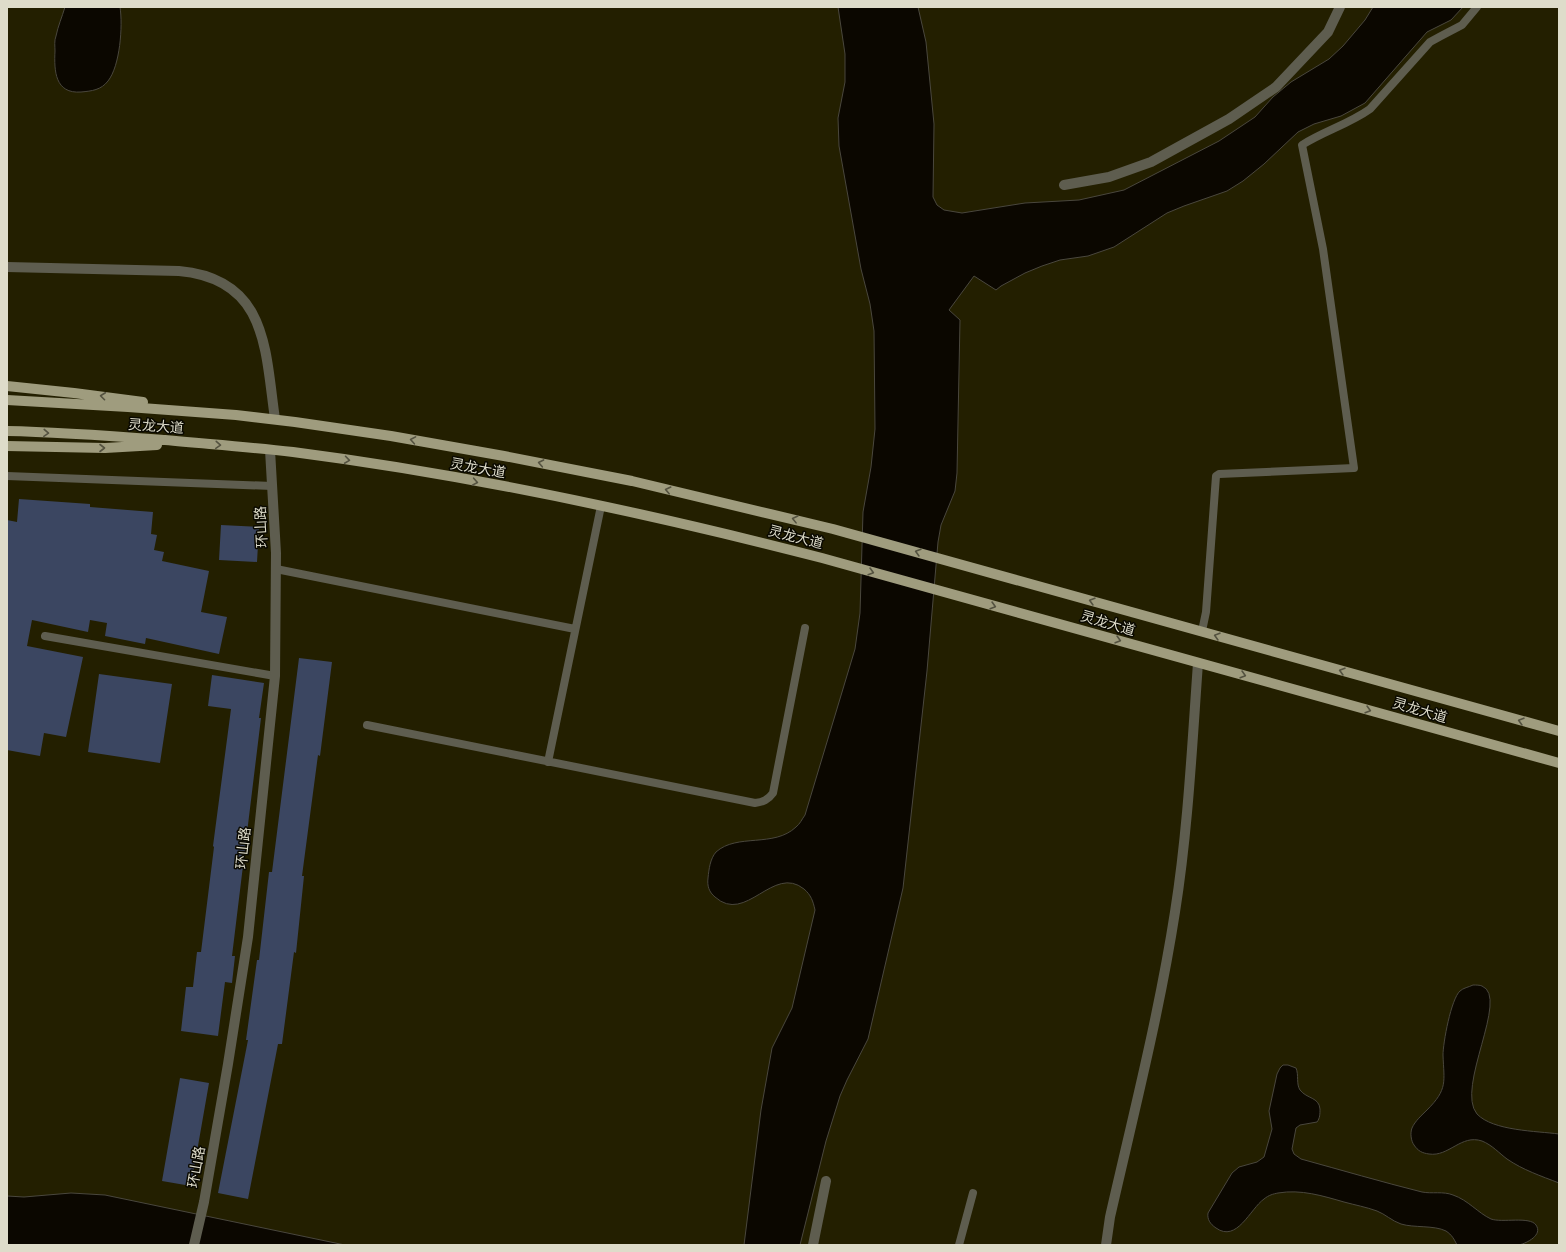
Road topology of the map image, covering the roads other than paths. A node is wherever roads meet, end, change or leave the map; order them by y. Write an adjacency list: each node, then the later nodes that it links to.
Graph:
1 (1340, 7): 3 (street)
2 (1478, 7): 19 (lane)
3 (1064, 185)
4 (7, 267): 8 (street)
5 (7, 386): 7 (main road, one-way to 5)
6 (7, 400): 7 (main road, 灵龙大道)
7 (224, 414): 8 (main road, 灵龙大道)
8 (275, 420): 19 (main road, 灵龙大道, one-way to 8)
9 (7, 430): 10 (main road, 灵龙大道, one-way to 10)
10 (191, 442): 11 (main road, one-way to 10); 12 (main road, 灵龙大道, one-way to 12)
11 (7, 446)
12 (270, 450): 14 (street, 环山路); 15 (main road, 灵龙大道, one-way to 15)
13 (7, 476): 14 (lane)
14 (272, 486): 16 (street, 环山路)
15 (601, 506): 18 (lane); 21 (main road, 灵龙大道, one-way to 21)
16 (276, 569): 18 (lane); 22 (street, 环山路)
17 (805, 628): 25 (lane)
18 (575, 629): 25 (lane)
19 (1202, 632): 24 (main road, 灵龙大道, one-way to 19)
20 (45, 636): 22 (lane)
21 (1198, 663): 26 (main road, 灵龙大道, one-way to 26); 32 (street)
22 (275, 676): 29 (street, 环山路)
23 (367, 725): 25 (lane)
24 (1559, 731)
25 (548, 762)
26 (1559, 763)
27 (826, 1182): 30 (street)
28 (973, 1193): 31 (lane)
29 (194, 1245)
30 (813, 1245)
31 (959, 1245)
32 (1106, 1245)

